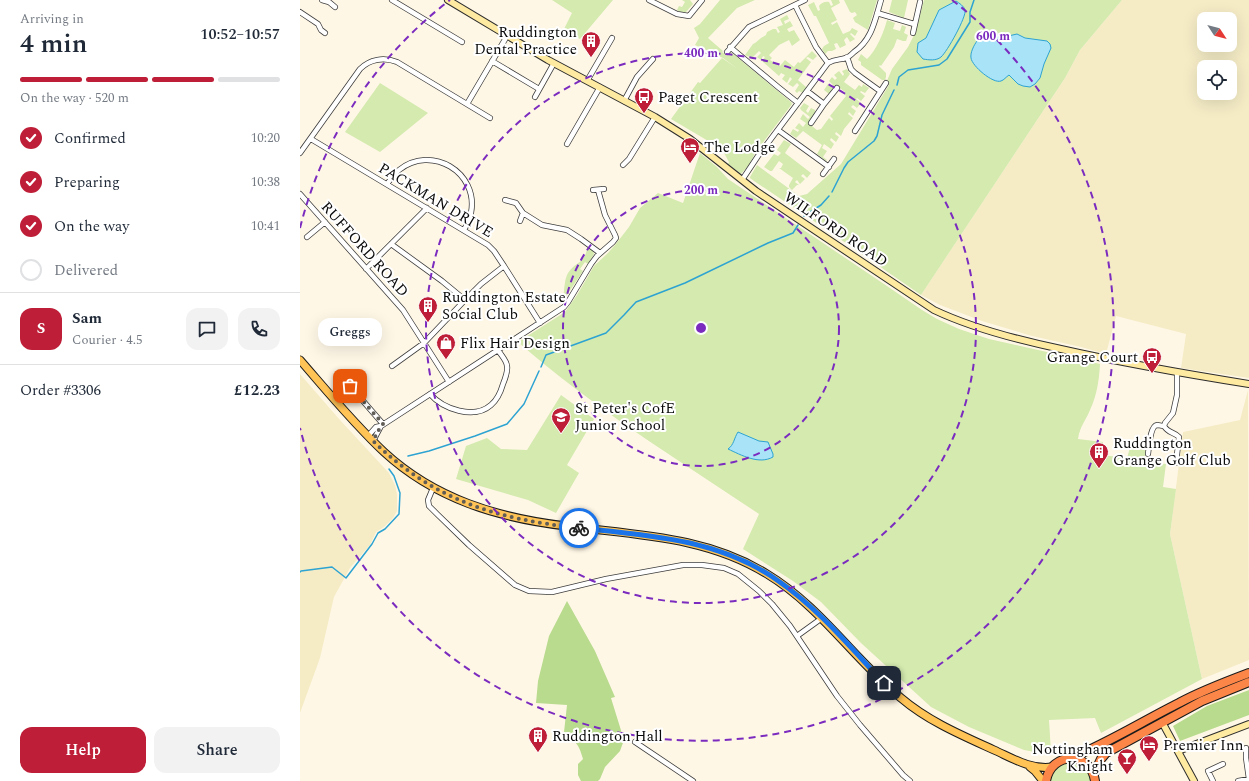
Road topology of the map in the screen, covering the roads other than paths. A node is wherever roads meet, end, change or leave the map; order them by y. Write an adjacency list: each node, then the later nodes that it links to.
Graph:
1 (322, 0): 8 (street)
2 (392, 0): 19 (street)
3 (448, 0): 17 (main road, WILFORD ROAD)
4 (649, 0): 5 (street)
5 (702, 0)
6 (805, 0): 10 (street)
7 (881, 0): 13 (street)
8 (330, 1): 11 (street)
9 (920, 2): 14 (street)
10 (795, 5): 20 (street); 26 (street)
11 (335, 7)
12 (300, 12): 15 (street)
13 (877, 13): 14 (street); 22 (street)
14 (914, 24): 16 (street)
15 (325, 33)
16 (913, 33)
17 (507, 36): 24 (street); 25 (main road, WILFORD ROAD)
18 (612, 38): 27 (street)
19 (458, 41)
20 (730, 47): 21 (street); 36 (street)
21 (727, 52)
22 (847, 57): 26 (street); 33 (street)
23 (653, 59): 35 (street)
24 (492, 61): 31 (street); 37 (street)
25 (554, 63): 27 (main road, WILFORD ROAD); 31 (street)
26 (828, 63): 32 (street)
27 (587, 81): 29 (main road, WILFORD ROAD)
28 (886, 83): 33 (street)
29 (600, 88): 35 (main road, WILFORD ROAD); 45 (street)
30 (837, 88): 38 (street)
31 (539, 89): 34 (street)
32 (807, 91): 36 (street); 38 (street)
33 (880, 91): 43 (street)
34 (534, 97)
35 (624, 100): 39 (main road, WILFORD ROAD)
36 (798, 103): 42 (street)
37 (467, 104): 40 (street); 44 (street)
38 (824, 104): 41 (street)
39 (655, 117): 48 (street); 51 (main road, WILFORD ROAD)
40 (490, 118)
41 (811, 123)
42 (778, 130): 49 (street); 51 (street)
43 (855, 131)
44 (311, 139): 46 (street); 52 (street, PACKMAN DRIVE)
45 (567, 144)
46 (300, 153)
47 (834, 160): 49 (street)
48 (623, 165)
49 (829, 167): 50 (street)
50 (823, 174)
51 (742, 180): 72 (main road, WILFORD ROAD)
52 (387, 184): 56 (street, PACKMAN DRIVE); 60 (street)
53 (604, 189): 63 (street)
54 (300, 194): 59 (street, RUFFORD ROAD)
55 (505, 200): 57 (street)
56 (427, 208): 60 (street, PACKMAN DRIVE); 62 (street)
57 (523, 213): 58 (street); 63 (street)
58 (520, 221)
59 (325, 222): 61 (street); 65 (street, RUFFORD ROAD)
60 (464, 230): 64 (street, PACKMAN DRIVE)
61 (307, 237)
62 (391, 244): 65 (street); 66 (street)
63 (600, 254): 67 (street)
64 (504, 266): 66 (street); 67 (street, PACKMAN DRIVE)
65 (366, 269): 68 (street, RUFFORD ROAD)
66 (465, 300): 68 (street)
67 (540, 322): 69 (street)
68 (424, 343): 71 (street); 73 (street, RUFFORD ROAD)
69 (498, 350): 73 (street); 76 (street)
70 (300, 360): 79 (main road)
71 (392, 366)
72 (1177, 372): 74 (main road, WILFORD ROAD); 78 (street)
73 (449, 382): 76 (street)
74 (1249, 384)
75 (350, 386): 77 (street)
76 (430, 394): 77 (street)
77 (382, 425): 79 (street)
78 (1164, 426): 80 (street); 81 (street)
79 (370, 438): 82 (main road)
80 (1148, 454)
81 (1176, 463)
82 (433, 488): 83 (main road); 84 (street)
83 (822, 618): 84 (street); 94 (main road)
84 (797, 636): 98 (street)
85 (1249, 673): 92 (highway)
86 (1249, 682): 87 (highway)
87 (1162, 722): 91 (main road); 96 (highway)
88 (1249, 724): 91 (main road)
89 (635, 742): 99 (street)
90 (1246, 748): 97 (street)
91 (1178, 751): 101 (main road)
92 (1070, 758): 95 (highway); 96 (highway)
93 (1223, 764): 102 (street)
94 (1029, 766): 95 (main road); 100 (main road)
95 (1052, 767): 100 (highway)
96 (1095, 779)
97 (1249, 779): 103 (street)
98 (908, 780)
99 (693, 781)
100 (1044, 781)
101 (1194, 781)
102 (1213, 781)
103 (1238, 781)

